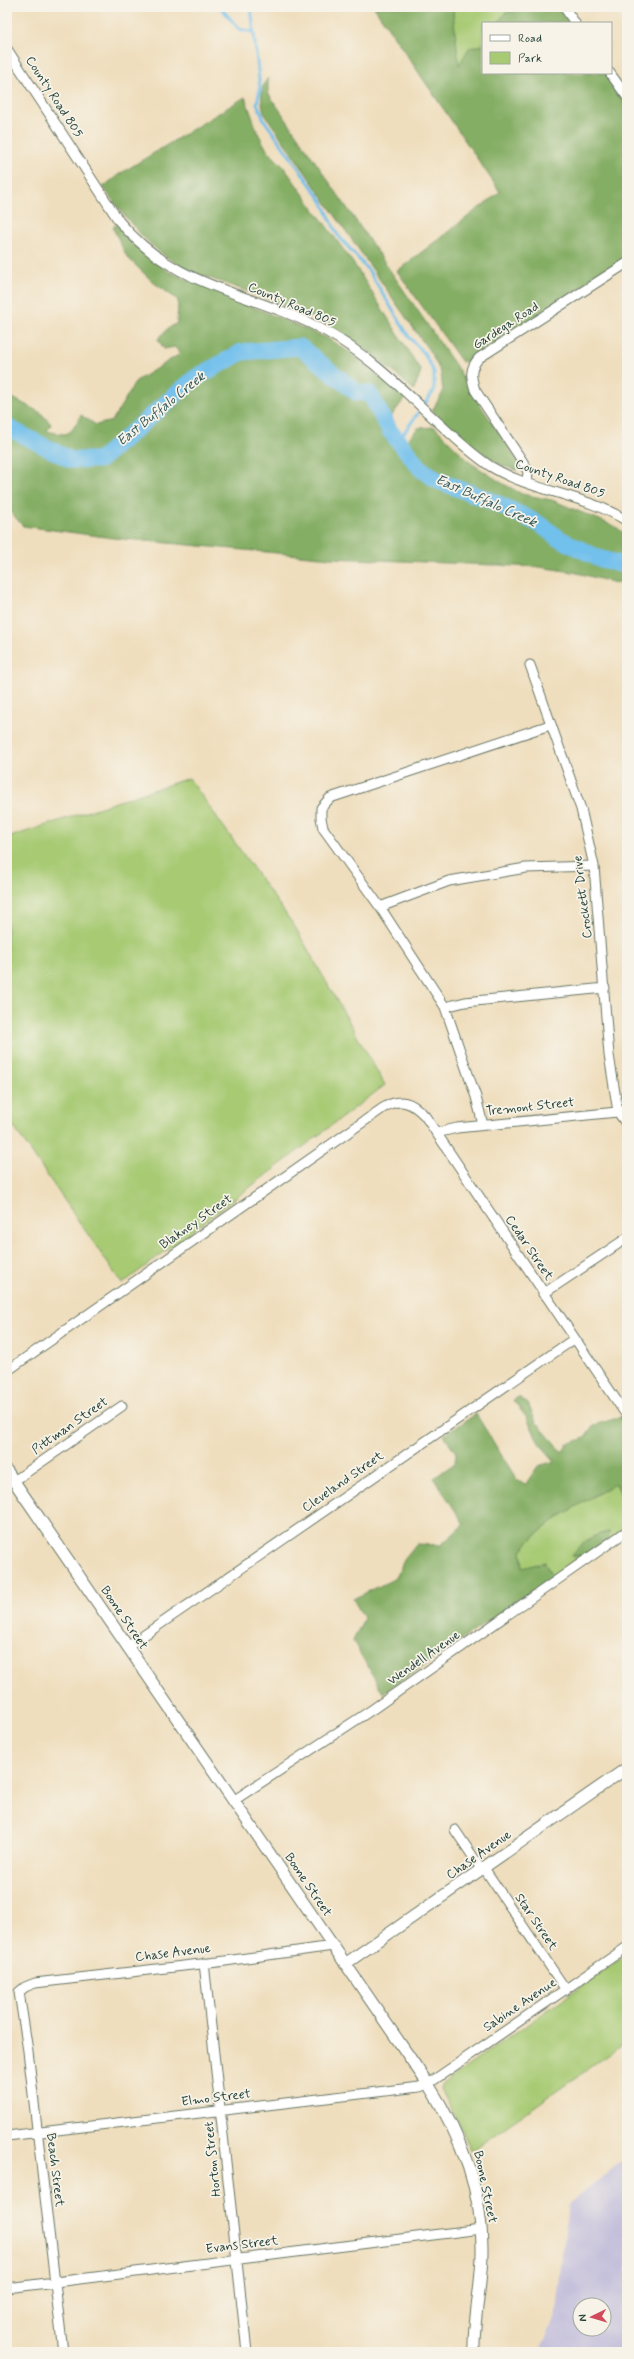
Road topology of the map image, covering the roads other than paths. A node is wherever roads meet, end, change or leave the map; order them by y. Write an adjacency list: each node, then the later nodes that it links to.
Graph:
1 (564, 7): 2 (street)
2 (574, 22)
3 (7, 49): 7 (street, County Road 805)
4 (611, 74): 5 (street)
5 (627, 97)
6 (627, 263): 7 (street, Gardega Road)
7 (527, 482): 8 (street, County Road 805)
8 (627, 521)
9 (530, 665): 10 (street, Crockett Drive)
10 (550, 725): 11 (street, Crockett Drive); 12 (street)
11 (594, 866): 12 (street); 13 (street, Crockett Drive)
12 (380, 908): 14 (street)
13 (605, 988): 14 (street); 16 (street, Crockett Drive)
14 (445, 1007): 17 (street)
15 (403, 1101): 19 (street, Cedar Street); 23 (street, Blakney Street)
16 (623, 1111): 17 (street, Tremont Street); 18 (street)
17 (483, 1125): 19 (street, Tremont Street)
18 (627, 1125)
19 (436, 1133): 21 (street, Cedar Street)
20 (627, 1238): 21 (street)
21 (543, 1294): 22 (street, Cedar Street)
22 (574, 1339): 25 (street, Cedar Street); 29 (street, Cleveland Street)
23 (7, 1371)
24 (122, 1406): 27 (street, Pittman Street)
25 (627, 1416)
26 (7, 1471): 27 (street, Boone Street)
27 (14, 1481): 29 (street, Boone Street)
28 (627, 1531): 31 (street, Wendell Avenue)
29 (127, 1647): 31 (street, Boone Street)
30 (627, 1768): 33 (street, Chase Avenue)
31 (233, 1801): 34 (street, Boone Street)
32 (456, 1830): 33 (street, Star Street)
33 (483, 1869): 37 (street, Chase Avenue); 38 (street, Star Street)
34 (333, 1946): 36 (street, Chase Avenue); 37 (street, Boone Street)
35 (627, 1947): 38 (street, Sabine Avenue)
36 (204, 1964): 39 (street, Chase Avenue); 41 (street, Horton Street)
37 (345, 1964): 40 (street, Boone Street)
38 (566, 1990): 40 (street, Sabine Avenue)
39 (19, 1992): 42 (street, Beach Street)
40 (428, 2084): 41 (street, Elmo Street); 44 (street, Boone Street)
41 (221, 2110): 42 (street, Elmo Street); 45 (street, Horton Street)
42 (37, 2132): 43 (street, Elmo Street); 46 (street, Beach Street)
43 (7, 2136)
44 (481, 2229): 45 (street, Evans Street); 50 (street, Boone Street)
45 (236, 2258): 46 (street, Evans Street); 49 (street, Horton Street)
46 (56, 2282): 47 (street, Evans Street); 48 (street, Beach Street)
47 (7, 2288)
48 (63, 2352)
49 (247, 2352)
50 (474, 2352)

